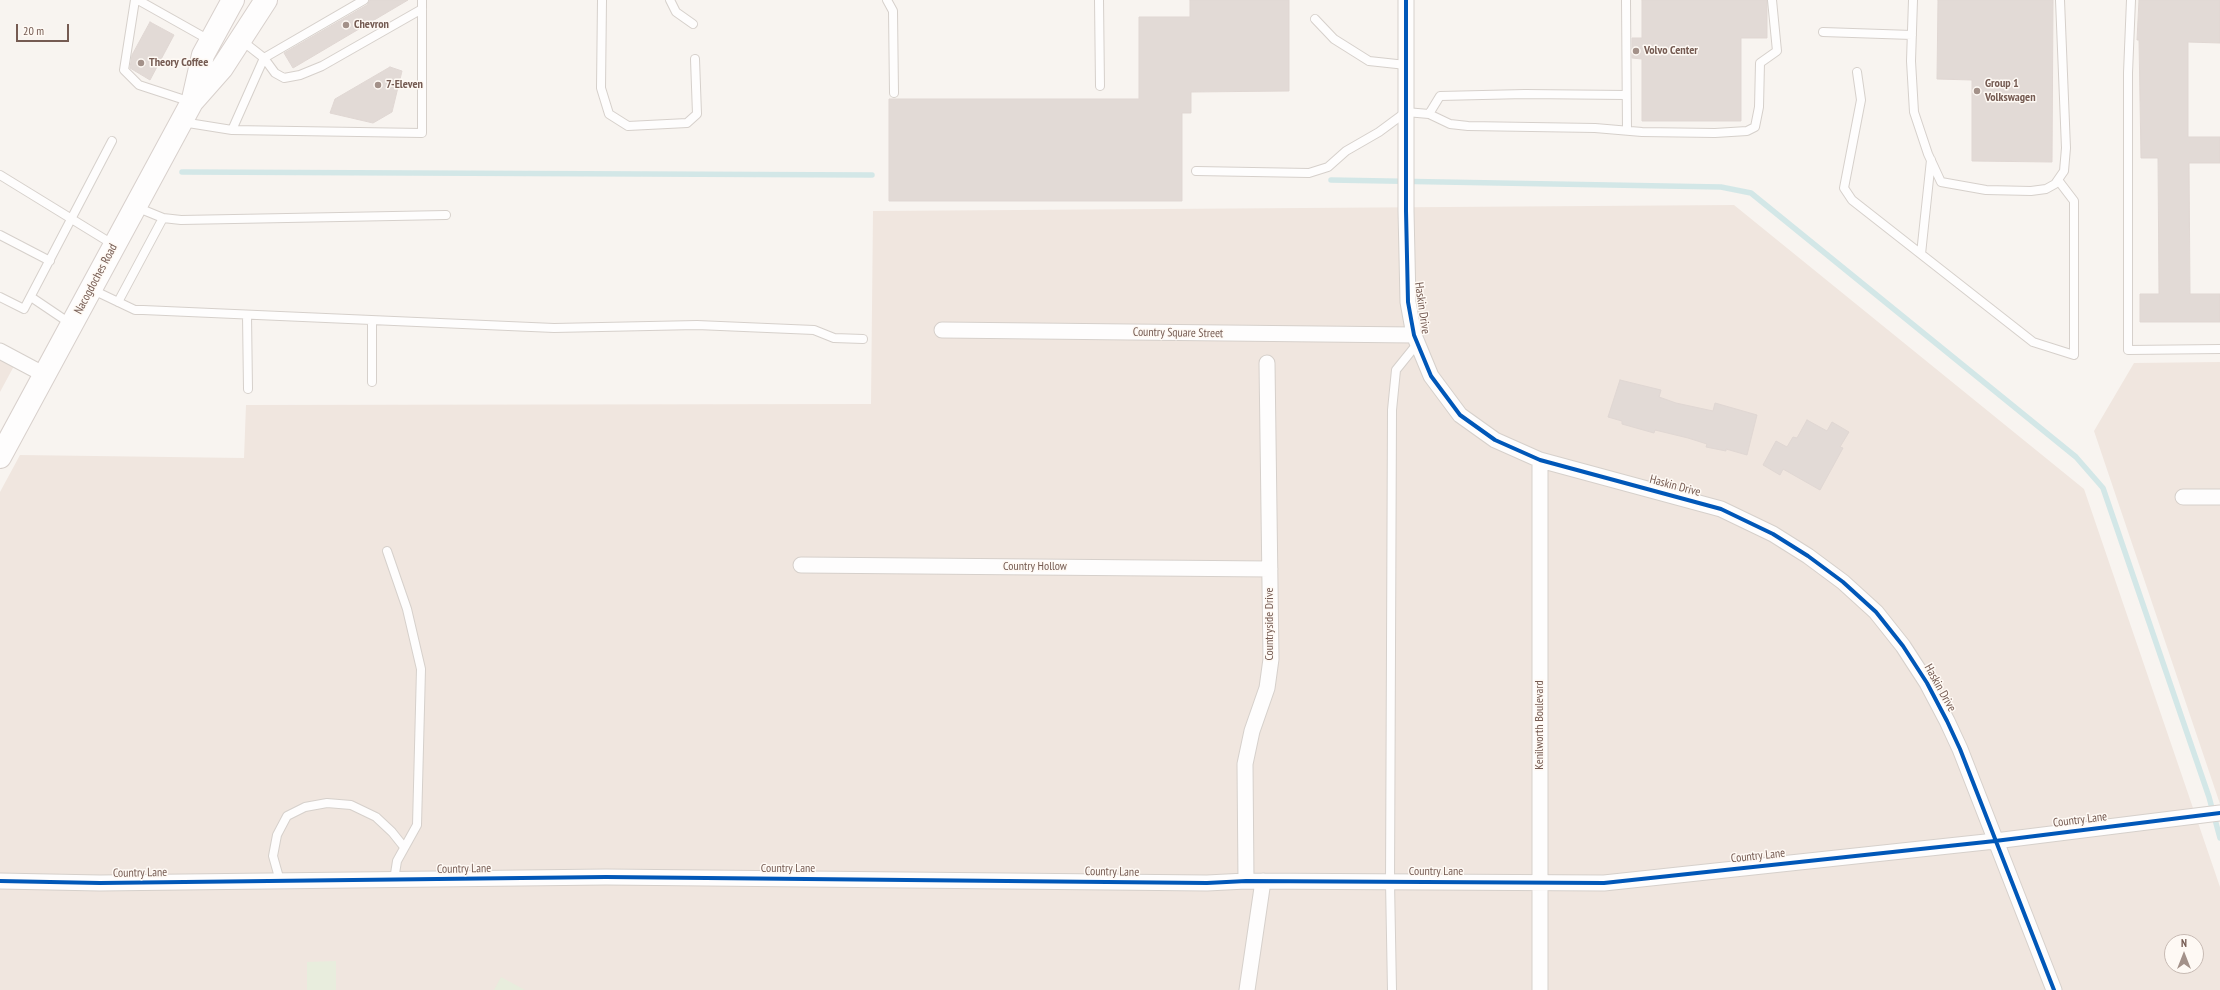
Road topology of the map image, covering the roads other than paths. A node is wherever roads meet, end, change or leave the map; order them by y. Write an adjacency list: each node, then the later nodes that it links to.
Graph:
1 (135, 0): 30 (lane)
2 (138, 0): 22 (lane)
3 (266, 0): 21 (main road, Nacogdoches Road)
4 (364, 0): 23 (lane)
5 (602, 0): 24 (lane)
6 (670, 0): 18 (lane)
7 (887, 0): 28 (lane)
8 (1098, 0): 27 (lane)
9 (1406, 0): 25 (street, Haskin Drive)
10 (1626, 0): 29 (lane)
11 (1772, 0): 35 (lane)
12 (1913, 0): 20 (lane)
13 (2060, 0): 40 (lane)
14 (2131, 0): 59 (lane)
15 (422, 4): 23 (lane); 34 (lane)
16 (227, 6): 22 (main road, Nacogdoches Road)
17 (1315, 19): 25 (lane)
18 (694, 24)
19 (1823, 32): 20 (lane)
20 (1912, 35): 37 (lane)
21 (240, 40): 23 (lane); 30 (main road, Nacogdoches Road)
22 (211, 41): 30 (main road, Nacogdoches Road)
23 (264, 58): 34 (lane)
24 (695, 60)
25 (1406, 65): 31 (street, Haskin Drive)
26 (1857, 72): 47 (lane)
27 (1100, 86)
28 (894, 93)
29 (1626, 95): 32 (lane); 35 (lane)
30 (192, 102): 33 (main road, Nacogdoches Road)
31 (1406, 112): 32 (lane); 38 (lane); 58 (street, Haskin Drive)
32 (1429, 114): 35 (lane)
33 (181, 122): 34 (lane); 41 (main road, Nacogdoches Road)
34 (232, 130)
35 (1627, 130)
36 (112, 140): 44 (lane)
37 (1931, 160): 40 (lane); 47 (lane)
38 (1196, 171)
39 (0, 175): 44 (lane)
40 (2058, 180): 47 (lane)
41 (135, 206): 43 (lane); 46 (main road, Nacogdoches Road)
42 (446, 215): 43 (lane)
43 (163, 218): 52 (lane)
44 (72, 219): 46 (lane); 48 (lane)
45 (0, 235): 48 (lane)
46 (115, 245): 49 (main road, Nacogdoches Road)
47 (1921, 254)
48 (50, 261): 51 (lane)
49 (91, 289): 52 (lane); 55 (main road, Nacogdoches Road)
50 (0, 297): 51 (lane)
51 (31, 297): 55 (lane)
52 (118, 302): 53 (lane)
53 (247, 315): 54 (lane); 64 (lane)
54 (372, 321): 57 (lane); 63 (lane)
55 (72, 325): 62 (main road, Nacogdoches Road)
56 (942, 330): 58 (street, Country Square Street)
57 (863, 339)
58 (1416, 339): 66 (street, Haskin Drive); 80 (lane)
59 (2220, 349)
60 (0, 351): 62 (street)
61 (1267, 363): 71 (street, Countryside Drive)
62 (45, 375): 65 (main road, Nacogdoches Road)
63 (372, 382)
64 (248, 389)
65 (0, 457)
66 (1540, 460): 73 (street, Haskin Drive); 81 (street, Kenilworth Boulevard)
67 (2183, 497): 68 (street)
68 (2220, 497)
69 (387, 551): 74 (lane)
70 (801, 565): 71 (street, Country Hollow)
71 (1270, 569): 78 (street, Countryside Drive)
72 (2220, 814): 73 (street, Country Lane)
73 (1995, 841): 81 (street, Country Lane); 85 (street, Haskin Drive)
74 (404, 847): 75 (lane); 77 (lane)
75 (394, 880): 77 (street, Country Lane); 78 (street, Country Lane)
76 (0, 881): 77 (street, Country Lane)
77 (280, 881)
78 (1246, 881): 79 (street, Country Lane)
79 (1264, 881): 80 (street, Country Lane); 82 (street)
80 (1390, 882): 81 (street, Country Lane); 83 (lane)
81 (1540, 883): 84 (street, Kenilworth Boulevard)
82 (1247, 990)
83 (1392, 990)
84 (1540, 990)
85 (2054, 990)

